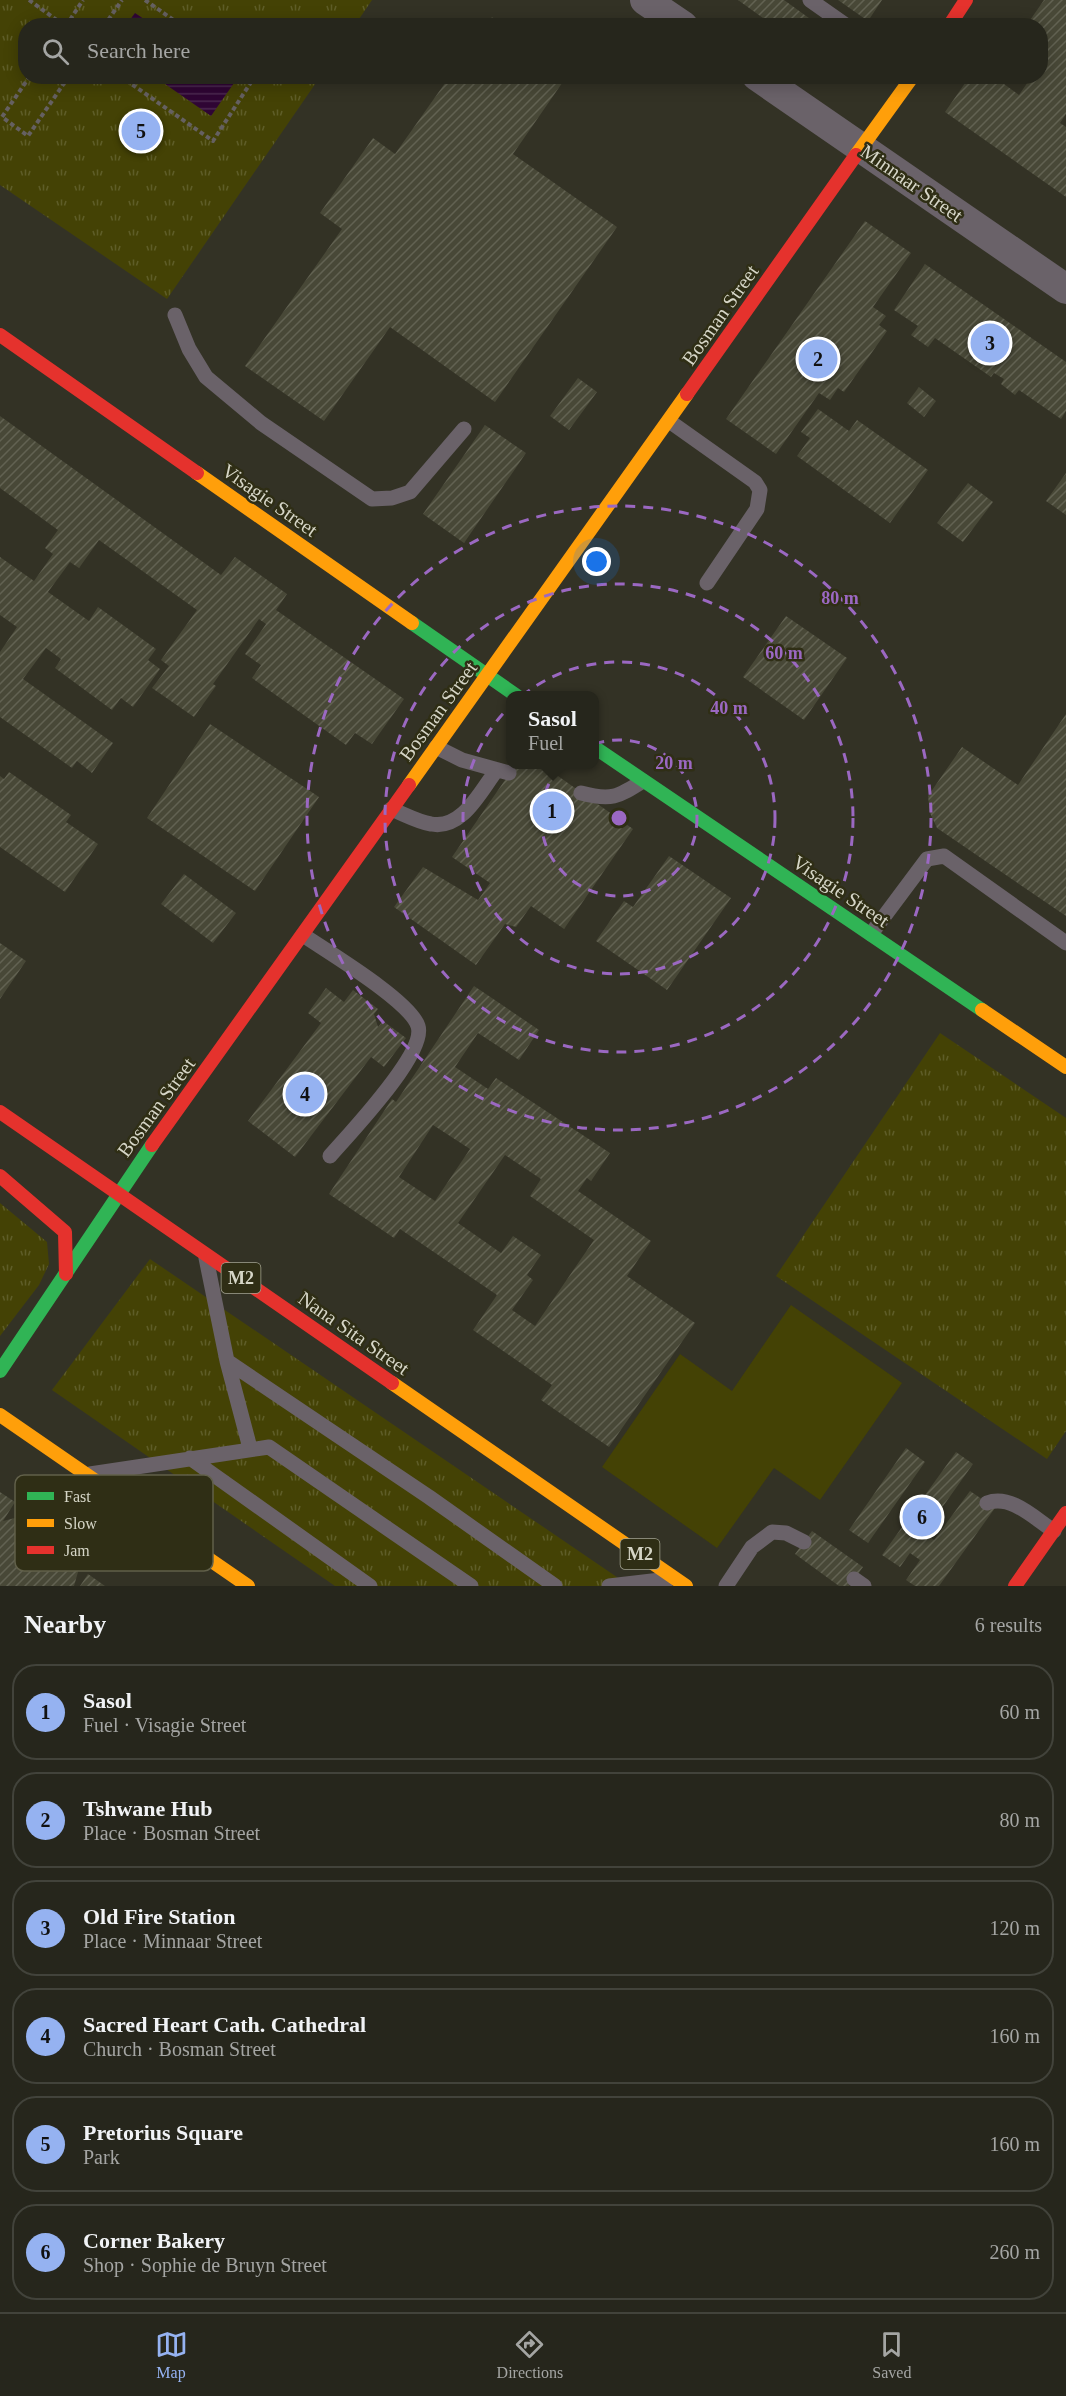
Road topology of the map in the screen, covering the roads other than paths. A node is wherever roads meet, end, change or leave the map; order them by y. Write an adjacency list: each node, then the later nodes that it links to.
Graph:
1 (645, 0): 4 (street)
2 (810, 0): 5 (lane)
3 (966, 0): 6 (main road)
4 (671, 18)
5 (836, 18)
6 (954, 18)
7 (769, 84): 9 (street, Minnaar Street)
8 (907, 84): 9 (main road, Bosman Street)
9 (863, 148): 10 (street, Minnaar Street); 13 (main road, Bosman Street)
10 (1066, 289)
11 (175, 315): 14 (lane)
12 (0, 335): 16 (main road, Visagie Street)
13 (669, 421): 15 (lane); 16 (main road, Bosman Street)
14 (464, 429)
15 (707, 583)
16 (488, 675): 17 (main road, Visagie Street); 18 (main road, Bosman Street)
17 (511, 691)
18 (436, 747): 22 (main road, Bosman Street); 22 (lane)
19 (599, 750): 20 (main road, Visagie Street)
20 (644, 781): 21 (lane); 23 (main road, Visagie Street)
21 (581, 793)
22 (392, 809): 24 (main road, Bosman Street)
23 (871, 934): 25 (lane); 26 (main road, Visagie Street)
24 (303, 935): 28 (lane); 30 (main road, Bosman Street)
25 (1066, 943)
26 (1066, 1067)
27 (0, 1112): 30 (main road, Nana Sita Street / M2)
28 (330, 1156)
29 (0, 1176): 32 (main road)
30 (118, 1193): 31 (main road, Nana Sita Street / M2); 32 (main road, Bosman Street)
31 (206, 1254): 33 (lane); 44 (main road, Nana Sita Street / M2)
32 (66, 1274): 34 (main road, Bosman Street)
33 (227, 1361): 36 (lane); 49 (lane)
34 (0, 1371)
35 (0, 1414): 38 (main road)
36 (250, 1448): 37 (lane); 48 (lane)
37 (190, 1458): 38 (lane); 47 (lane)
38 (87, 1474)
39 (987, 1503): 41 (lane)
40 (1066, 1513): 41 (main road)
41 (1054, 1531): 45 (main road)
42 (804, 1542): 51 (lane)
43 (213, 1562): 46 (main road)
44 (681, 1582): 50 (lane)
45 (1018, 1585)
46 (248, 1586)
47 (370, 1586)
48 (471, 1586)
49 (555, 1586)
50 (609, 1586)
51 (726, 1586)

